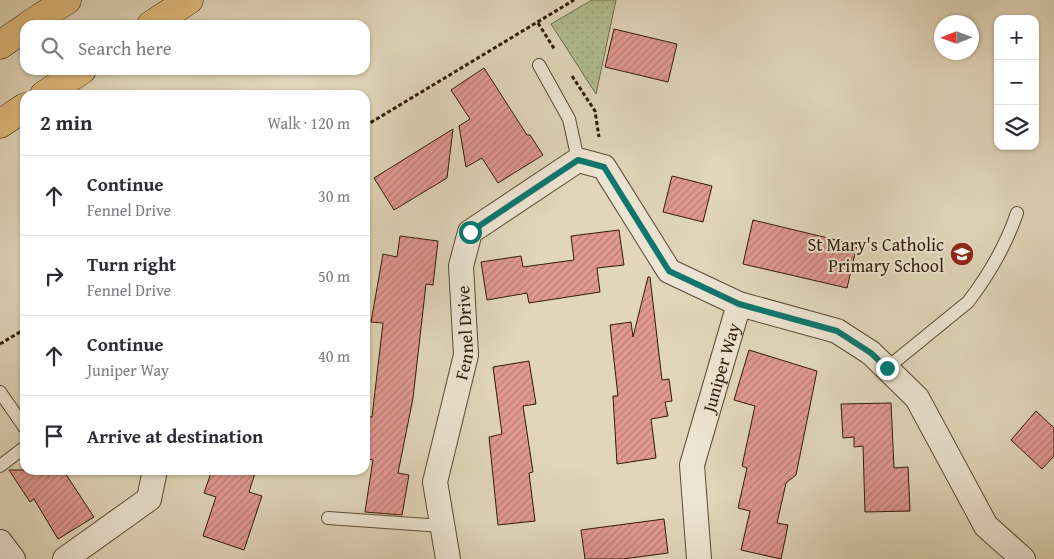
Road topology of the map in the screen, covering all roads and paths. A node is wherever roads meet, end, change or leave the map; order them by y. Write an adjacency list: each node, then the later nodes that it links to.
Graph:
1 (67, 0): 4 (highway)
2 (189, 0): 5 (highway)
3 (574, 0): 12 (path)
4 (37, 20)
5 (159, 20)
6 (20, 31): 7 (highway)
7 (0, 44)
8 (539, 65): 14 (lane)
9 (74, 75): 10 (highway)
10 (52, 90)
11 (20, 110): 13 (highway)
12 (370, 123)
13 (0, 124)
14 (578, 160): 16 (street); 26 (street, Fennel Drive)
15 (1017, 213): 19 (lane)
16 (739, 304): 19 (street, Juniper Way); 31 (street, Juniper Way)
17 (20, 332): 18 (path)
18 (0, 344)
19 (887, 368): 32 (street, Juniper Way)
20 (0, 392): 21 (lane)
21 (20, 421)
22 (20, 451): 23 (lane)
23 (0, 466)
24 (154, 475): 29 (street)
25 (328, 518): 26 (lane)
26 (442, 526): 30 (street, Fennel Drive)
27 (0, 542): 28 (street)
28 (13, 559)
29 (65, 559)
30 (448, 559)
31 (699, 559)
32 (1023, 559)

